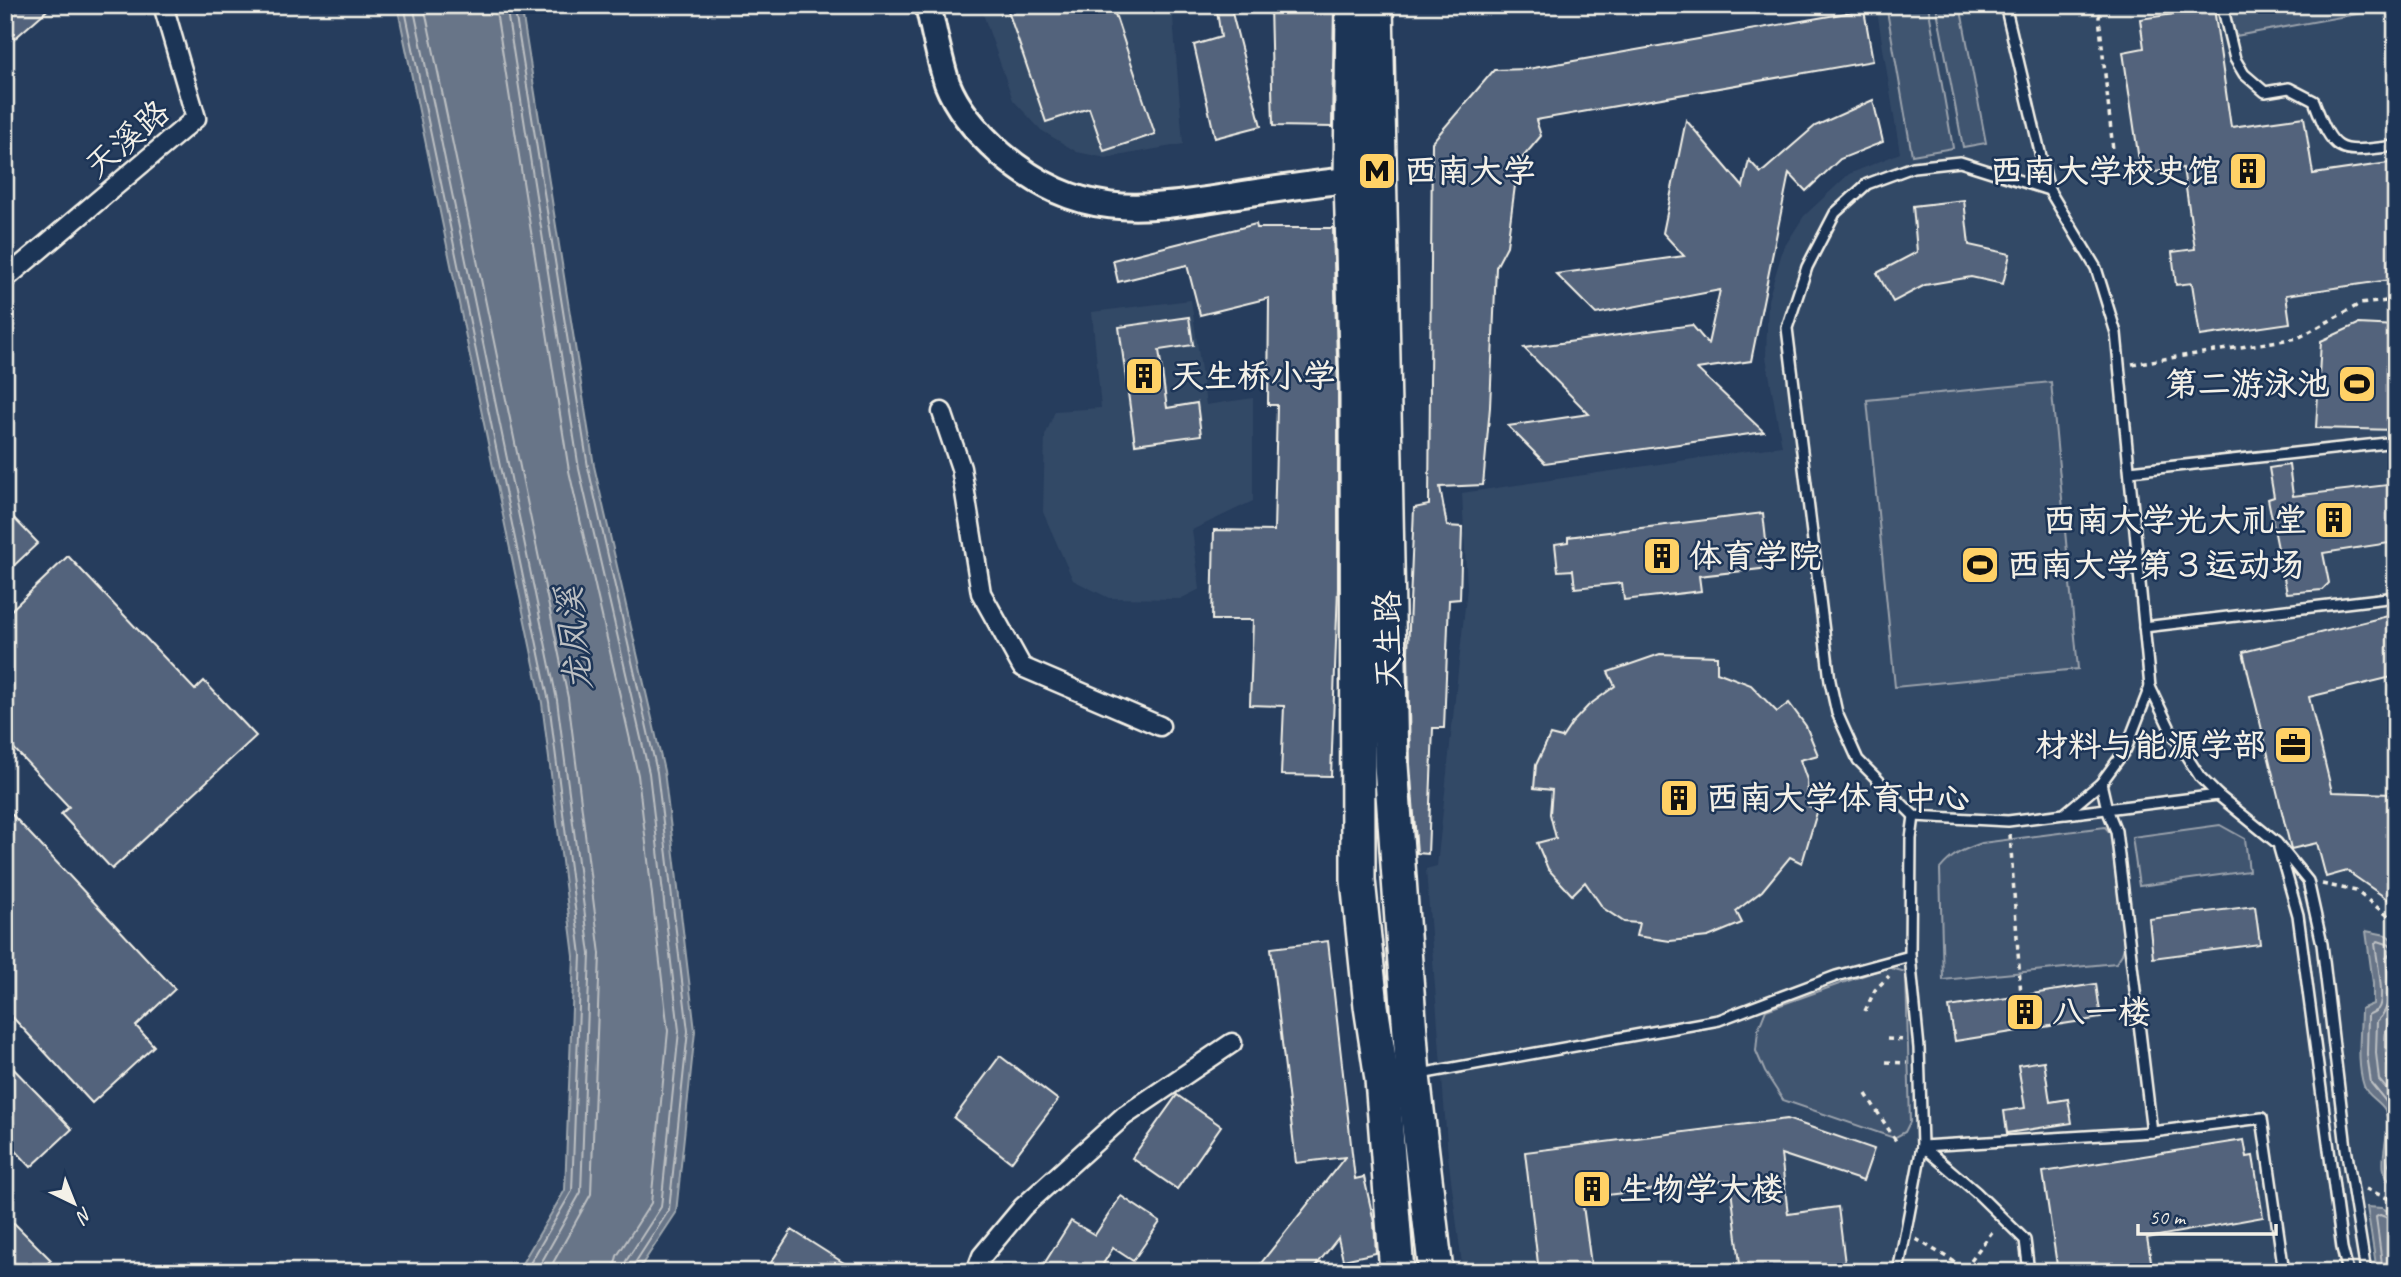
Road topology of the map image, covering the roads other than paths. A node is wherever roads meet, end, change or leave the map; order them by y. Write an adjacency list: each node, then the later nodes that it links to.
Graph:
1 (163, 5): 10 (street, 天溪路)
2 (928, 5): 8 (street)
3 (1353, 5): 8 (highway, 天生路)
4 (1376, 5): 8 (highway, 天生路)
5 (2005, 5): 9 (lane)
6 (2222, 5): 7 (lane)
7 (2396, 146)
8 (1365, 179): 26 (highway, 天生路)
9 (2049, 190): 13 (lane); 22 (lane)
10 (5, 279)
11 (942, 412): 17 (street)
12 (2396, 442): 13 (lane)
13 (2130, 471): 15 (lane)
14 (2396, 597): 15 (lane)
15 (2144, 627): 16 (lane)
16 (2150, 687): 18 (lane); 19 (lane)
17 (1160, 726)
18 (2101, 783): 20 (lane); 21 (lane)
19 (2218, 795): 20 (lane); 23 (lane)
20 (2107, 809): 21 (lane); 27 (lane)
21 (2064, 814): 22 (lane)
22 (1914, 816): 24 (lane)
23 (2277, 843): 35 (lane); 36 (lane)
24 (1910, 956): 26 (lane); 28 (lane)
25 (1232, 1043): 29 (street)
26 (1397, 1077): 30 (highway, 天生路); 31 (highway, 天生路)
27 (2152, 1132): 28 (lane); 34 (lane)
28 (1922, 1146): 32 (lane); 33 (lane)
29 (976, 1272)
30 (1397, 1272)
31 (1436, 1272)
32 (1898, 1272)
33 (2029, 1272)
34 (2284, 1272)
35 (2348, 1272)
36 (2366, 1272)

